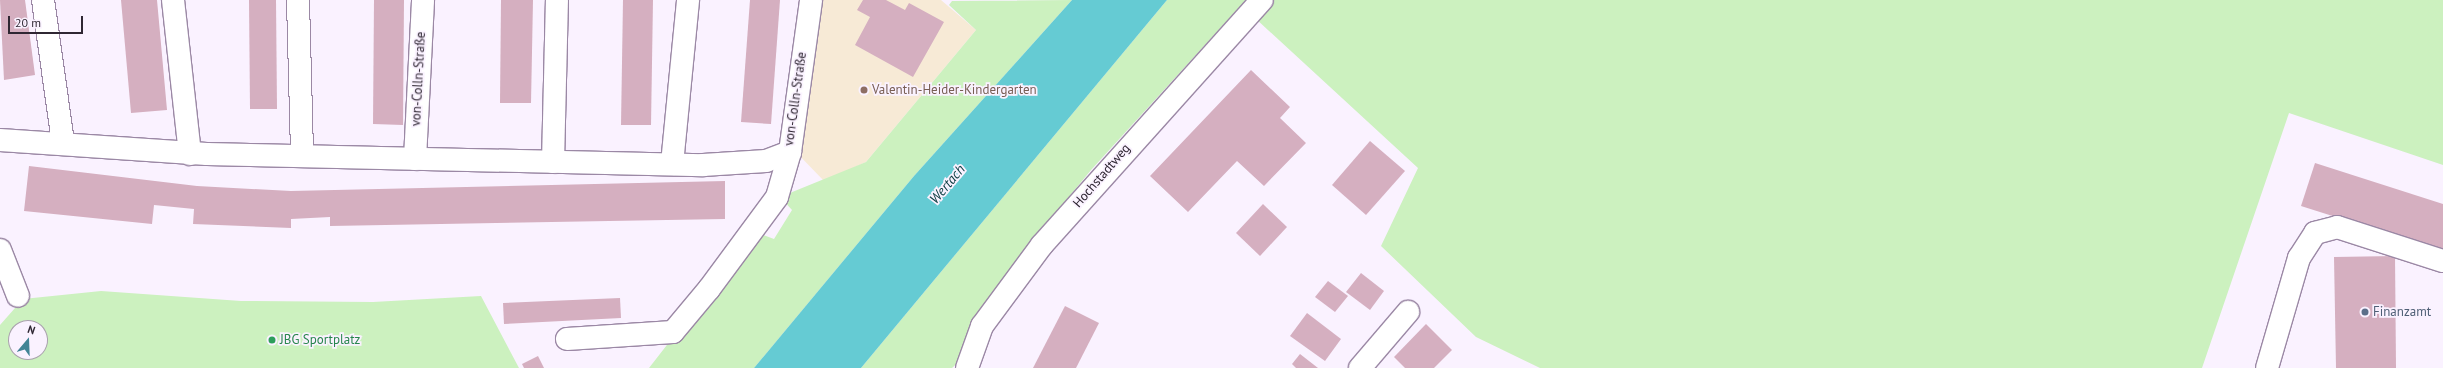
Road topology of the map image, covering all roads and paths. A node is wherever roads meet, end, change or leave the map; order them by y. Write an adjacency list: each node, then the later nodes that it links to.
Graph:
1 (43, 0): 10 (street)
2 (172, 0): 12 (street)
3 (298, 0): 13 (street)
4 (423, 0): 14 (street, von-Colln-Straße)
5 (557, 0): 15 (street)
6 (688, 0): 16 (street)
7 (811, 0): 11 (street, von-Colln-Straße)
8 (1262, 0): 22 (street, Hochstadtweg)
9 (0, 140): 10 (street, von-Colln-Straße)
10 (63, 142): 12 (street, von-Colln-Straße)
11 (790, 152): 16 (street, von-Colln-Straße); 21 (street)
12 (190, 154): 13 (street, von-Colln-Straße)
13 (302, 156): 14 (street, von-Colln-Straße)
14 (415, 159): 15 (street, von-Colln-Straße)
15 (553, 162): 16 (street, von-Colln-Straße)
16 (672, 164)
17 (0, 250): 19 (street)
18 (2443, 261): 24 (street)
19 (18, 296)
20 (1408, 312): 23 (street)
21 (567, 339)
22 (965, 364)
23 (1360, 368)
24 (2267, 368)

